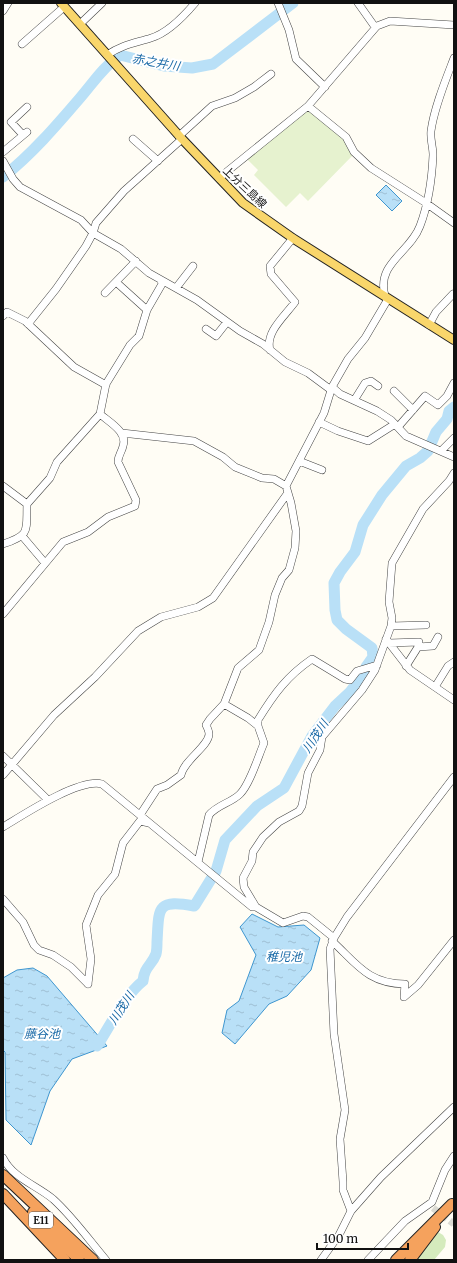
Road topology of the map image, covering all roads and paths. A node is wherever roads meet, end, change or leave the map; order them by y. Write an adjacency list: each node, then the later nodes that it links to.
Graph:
1 (8, 3): 7 (street)
2 (102, 3): 8 (street)
3 (358, 3): 10 (street)
4 (280, 4): 15 (street)
5 (63, 5): 8 (main road, 上分三島線); 11 (street)
6 (191, 5): 12 (street)
7 (3, 11)
8 (80, 24): 12 (main road, 上分三島線)
9 (454, 25): 10 (street)
10 (376, 27): 15 (street)
11 (22, 44)
12 (107, 55): 18 (main road, 上分三島線)
13 (454, 58): 24 (street)
14 (271, 74): 18 (street)
15 (325, 88): 16 (street)
16 (308, 106): 23 (street); 24 (street)
17 (27, 107): 20 (street)
18 (181, 138): 21 (street); 23 (main road, 上分三島線)
19 (133, 139): 21 (street)
20 (3, 152)
21 (158, 161): 26 (street)
22 (4, 163): 26 (street)
23 (219, 178): 27 (main road, 上分三島線)
24 (426, 202): 25 (street); 35 (street)
25 (454, 223)
26 (93, 233): 28 (street); 39 (street)
27 (293, 238): 35 (main road, 上分三島線); 43 (street)
28 (136, 260): 30 (street); 31 (street)
29 (193, 266): 32 (street)
30 (161, 280): 32 (street); 36 (street)
31 (116, 282): 33 (street); 36 (street)
32 (176, 288): 38 (street)
33 (105, 293)
34 (453, 294): 40 (street)
35 (386, 297): 40 (main road, 上分三島線); 47 (street)
36 (147, 310): 45 (street)
37 (3, 316): 39 (street)
38 (227, 322): 41 (street); 43 (street)
39 (28, 324): 45 (street)
40 (429, 325): 42 (main road, 上分三島線)
41 (206, 329)
42 (454, 340)
43 (270, 350): 47 (street)
44 (454, 383): 50 (street)
45 (106, 385): 51 (street)
46 (378, 386): 49 (street)
47 (331, 389): 49 (street); 52 (street)
48 (394, 391): 50 (street)
49 (355, 399): 53 (street)
50 (412, 410): 53 (street)
51 (100, 414): 54 (street); 64 (street)
52 (319, 422): 53 (street); 58 (street)
53 (396, 425): 56 (street)
54 (122, 433): 62 (street); 67 (street)
55 (454, 438): 56 (street)
56 (441, 451): 57 (street)
57 (454, 457)
58 (299, 461): 59 (street); 62 (street)
59 (322, 470)
60 (454, 473): 70 (street)
61 (3, 486): 64 (street)
62 (286, 486): 63 (street)
63 (288, 494): 79 (street); 82 (street)
64 (26, 504): 65 (street)
65 (22, 537): 66 (street); 67 (street)
66 (3, 544)
67 (45, 563): 68 (street)
68 (3, 614)
69 (426, 625): 70 (street)
70 (391, 626): 72 (street)
71 (438, 637): 76 (street)
72 (387, 641): 73 (street); 75 (street); 76 (street)
73 (419, 642)
74 (454, 662): 77 (street)
75 (377, 665): 80 (street); 91 (street)
76 (406, 666): 77 (street)
77 (436, 687): 78 (street)
78 (454, 700)
79 (224, 704): 80 (street); 86 (street)
80 (258, 726): 89 (street)
81 (3, 756): 82 (street)
82 (12, 765): 83 (street); 85 (street)
83 (3, 775)
84 (454, 777): 92 (street)
85 (48, 800): 86 (street); 88 (street)
86 (140, 815): 87 (street)
87 (153, 825): 89 (street); 90 (street)
88 (3, 828)
89 (198, 862): 91 (street)
90 (3, 899)
91 (256, 907): 92 (street)
92 (333, 939): 93 (street); 102 (street)
93 (454, 940)
94 (454, 1107): 102 (street)
95 (454, 1156): 109 (street)
96 (3, 1158): 107 (street)
97 (3, 1175): 106 (highway)
98 (3, 1180): 105 (highway, E11)
99 (3, 1194): 104 (highway, E11)
100 (3, 1197): 103 (highway)
101 (453, 1203): 110 (highway); 111 (highway)
102 (351, 1211): 108 (street)
103 (58, 1260)
104 (65, 1260)
105 (79, 1260)
106 (93, 1260)
107 (106, 1260)
108 (321, 1260)
109 (368, 1260)
110 (396, 1260)
111 (410, 1260)

